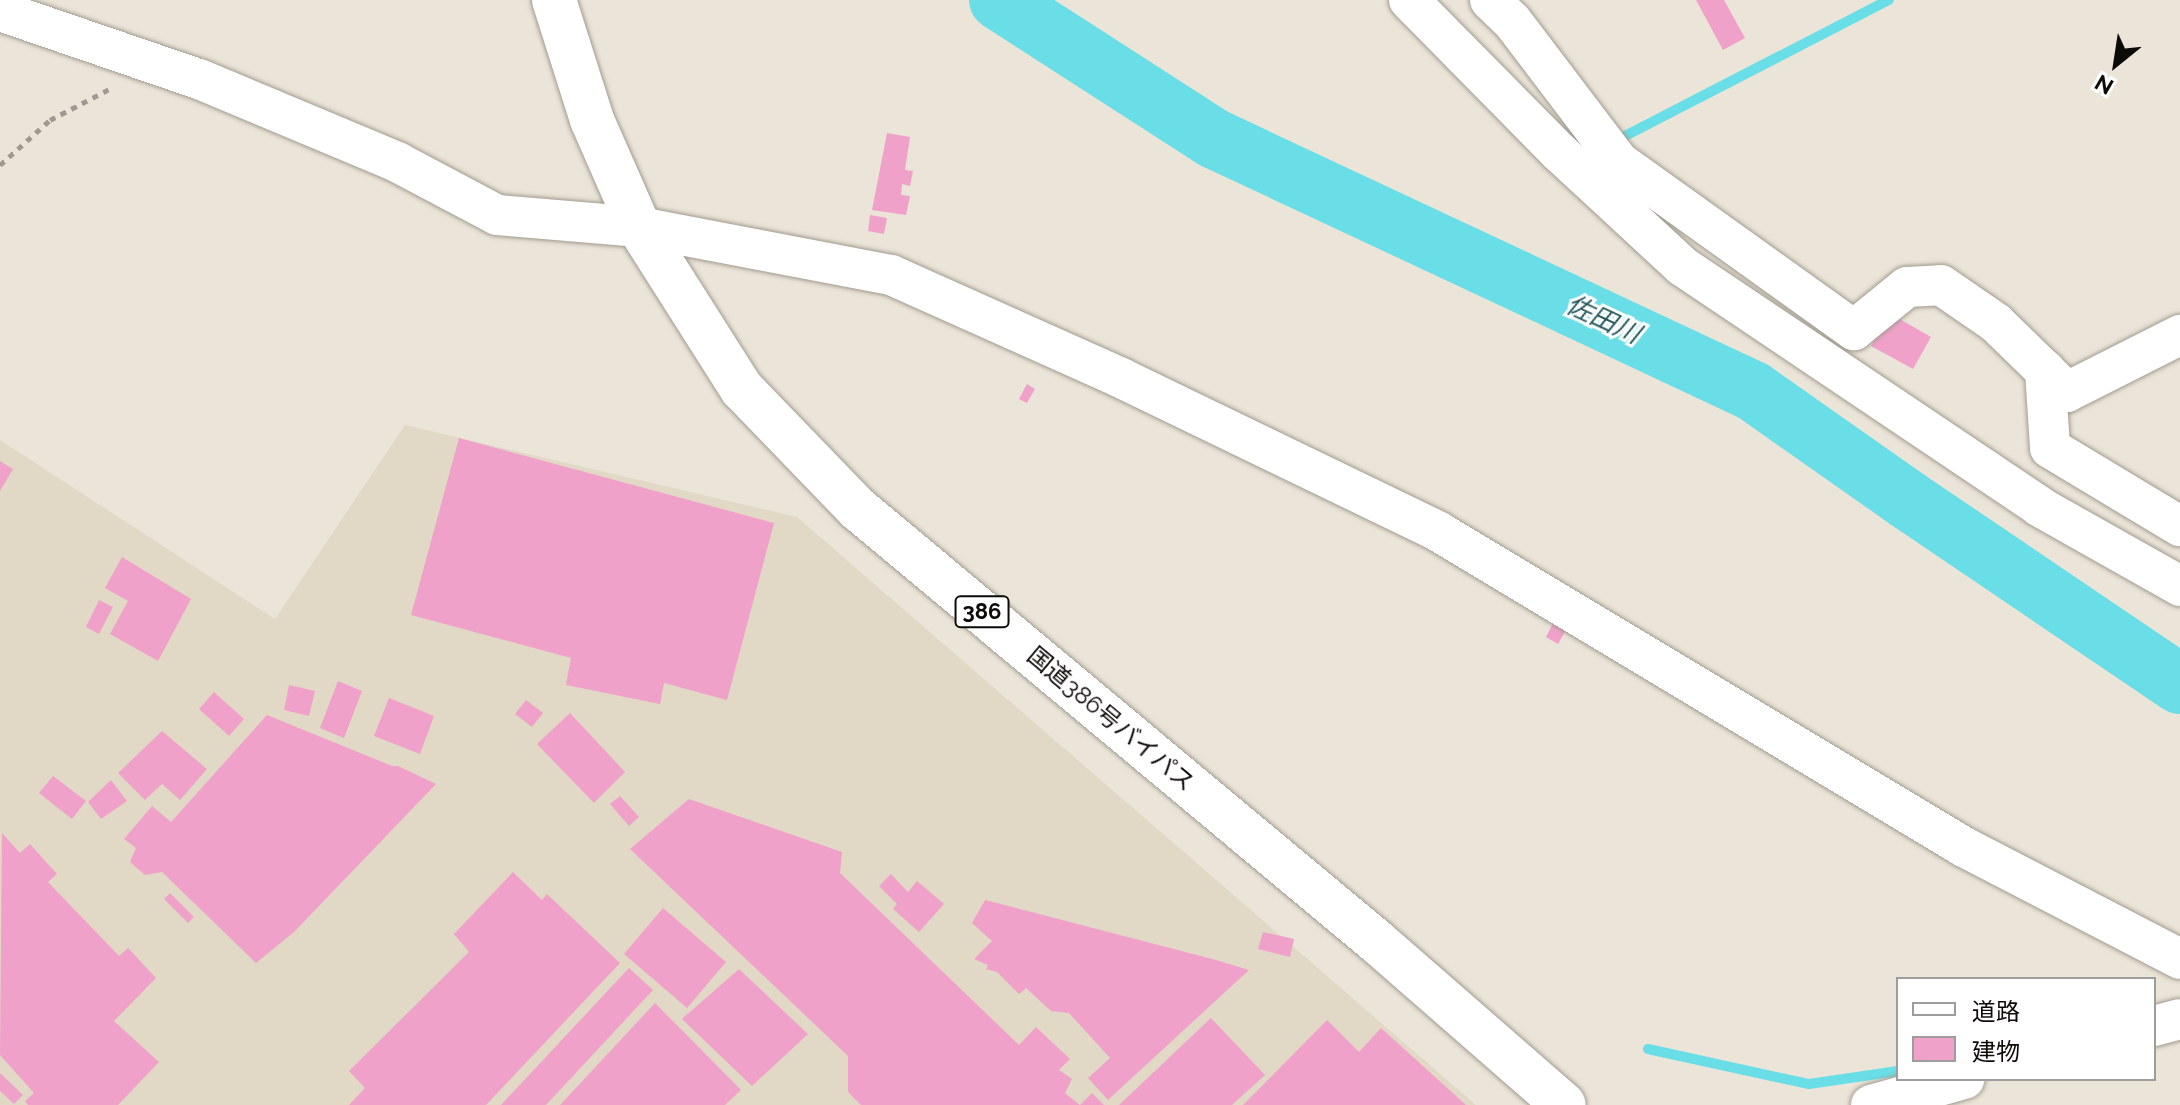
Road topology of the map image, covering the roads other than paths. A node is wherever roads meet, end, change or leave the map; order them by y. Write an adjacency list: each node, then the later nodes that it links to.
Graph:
1 (554, 0): 5 (highway, 国道386号バイパス / 386)
2 (1409, 0): 9 (street)
3 (1490, 0): 7 (street)
4 (0, 11): 5 (street)
5 (639, 227): 10 (street); 14 (highway, 国道386号バイパス / 386)
6 (2180, 335): 7 (street)
7 (2045, 370): 8 (street)
8 (2180, 526)
9 (2180, 586)
10 (2180, 959)
11 (2180, 1019): 12 (street)
12 (2156, 1025)
13 (1957, 1081): 15 (street)
14 (1564, 1105)
15 (1871, 1105)

